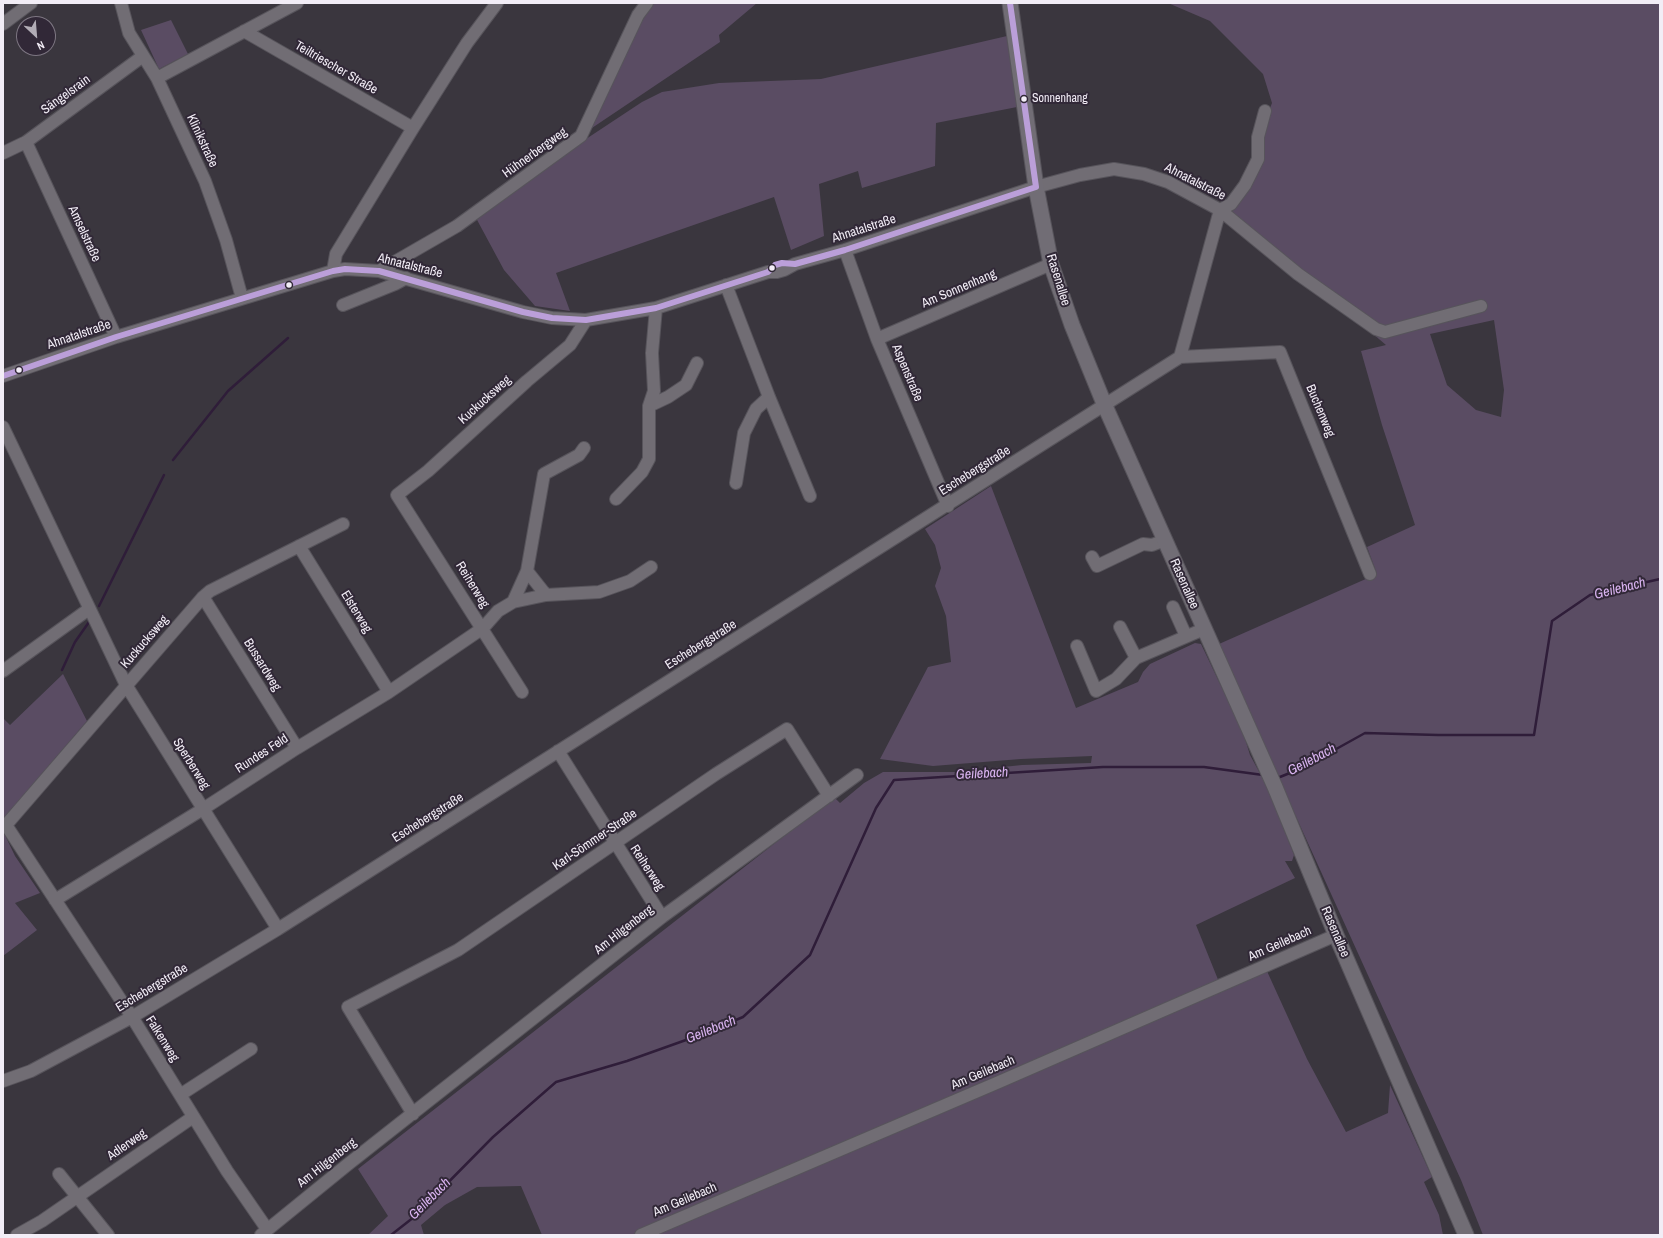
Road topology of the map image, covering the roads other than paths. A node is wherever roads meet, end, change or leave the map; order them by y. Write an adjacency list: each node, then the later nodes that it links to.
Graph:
1 (31, 3): 7 (street)
2 (121, 3): 9 (street, Klinikstraße)
3 (297, 3): 8 (street)
4 (497, 3): 12 (street)
5 (647, 3): 20 (street, Hühnerbergweg)
6 (1010, 3): 15 (main road, Rasenallee)
7 (3, 24)
8 (244, 31): 10 (street); 12 (street, Teiltriescher Straße)
9 (143, 56): 10 (street, Klinikstraße); 13 (street, Sängelsrain)
10 (157, 78): 23 (street, Klinikstraße)
11 (1265, 111): 16 (street)
12 (413, 128): 19 (street)
13 (26, 142): 14 (street, Sängelsrain); 28 (street, Amselstraße)
14 (3, 153)
15 (1036, 187): 16 (street, Ahnatalstraße); 17 (street, Ahnatalstraße); 18 (main road, Rasenallee)
16 (1220, 210): 25 (street, Ahnatalstraße); 30 (street)
17 (845, 250): 22 (street, Ahnatalstraße); 29 (street, Aspenstraße)
18 (1051, 264): 29 (street, Am Sonnenhang); 35 (main road, Rasenallee)
19 (332, 271): 20 (street, Ahnatalstraße); 23 (street, Ahnatalstraße)
20 (379, 271): 21 (street, Ahnatalstraße)
21 (406, 278): 24 (street); 27 (street, Ahnatalstraße)
22 (726, 285): 26 (street, Ahnatalstraße); 33 (street)
23 (242, 298): 28 (street, Ahnatalstraße)
24 (343, 305)
25 (1481, 306)
26 (656, 308): 27 (street, Ahnatalstraße); 34 (street)
27 (586, 320): 39 (street, Kuckucksweg)
28 (116, 337): 32 (street, Ahnatalstraße)
29 (877, 339): 42 (street, Aspenstraße)
30 (1180, 357): 35 (street, Eschebergstraße); 49 (street, Buchenweg)
31 (697, 363): 34 (street)
32 (3, 376)
33 (769, 397): 38 (street); 40 (street)
34 (649, 406): 41 (street)
35 (1105, 406): 42 (street, Eschebergstraße); 44 (main road, Rasenallee)
36 (3, 427): 54 (street, Sperberweg)
37 (584, 448): 48 (street)
38 (736, 483)
39 (397, 494): 56 (street, Reiherweg)
40 (810, 496)
41 (616, 499)
42 (948, 506): 66 (street, Eschebergstraße)
43 (343, 524): 45 (street, Kuckucksweg)
44 (1165, 540): 46 (street); 57 (main road, Rasenallee)
45 (299, 546): 51 (street, Kuckucksweg); 63 (street, Elsterweg)
46 (1092, 557)
47 (651, 567): 50 (street, Rundes Feld)
48 (527, 570): 50 (street); 52 (street)
49 (1370, 574)
50 (546, 595): 52 (street, Rundes Feld)
51 (202, 597): 62 (street, Kuckucksweg); 65 (street, Bussardweg)
52 (513, 602): 56 (street, Rundes Feld)
53 (1173, 607): 58 (street, Rasenallee)
54 (88, 609): 61 (street); 62 (street, Sperberweg)
55 (1120, 627): 60 (street)
56 (483, 628): 63 (street, Rundes Feld); 64 (street, Reiherweg)
57 (1204, 629): 58 (street); 75 (main road, Rasenallee)
58 (1186, 636): 60 (street)
59 (1077, 646): 60 (street)
60 (1136, 658)
61 (5, 665)
62 (126, 685): 69 (street, Sperberweg); 70 (street, Kuckucksweg)
63 (389, 692): 65 (street, Rundes Feld)
64 (522, 692)
65 (297, 748): 69 (street, Rundes Feld)
66 (558, 752): 71 (street, Reiherweg); 74 (street, Eschebergstraße)
67 (857, 775): 68 (street, Am Hilgenberg)
68 (828, 796): 71 (street, Karl-Sömmer-Straße); 73 (street, Am Hilgenberg)
69 (203, 809): 72 (street, Rundes Feld); 74 (street, Sperberweg)
70 (6, 825): 72 (street, Falkenweg)
71 (615, 844): 73 (street, Reiherweg); 80 (street, Karl-Sömmer-Straße)
72 (55, 900): 76 (street, Falkenweg)
73 (662, 917): 80 (street, Am Hilgenberg)
74 (278, 929): 76 (street, Eschebergstraße)
75 (1336, 935): 87 (street, Am Geilebach); 88 (main road, Rasenallee)
76 (132, 1017): 78 (street, Eschebergstraße); 79 (street, Falkenweg)
77 (251, 1049): 79 (street)
78 (3, 1081)
79 (180, 1095): 81 (street, Falkenweg)
80 (413, 1114): 84 (street, Am Hilgenberg)
81 (193, 1117): 83 (street, Adlerweg); 84 (street, Falkenweg)
82 (58, 1174): 83 (street)
83 (76, 1197): 85 (street, Adlerweg); 86 (street)
84 (264, 1232)
85 (17, 1235)
86 (108, 1235)
87 (641, 1235)
88 (1466, 1235)

